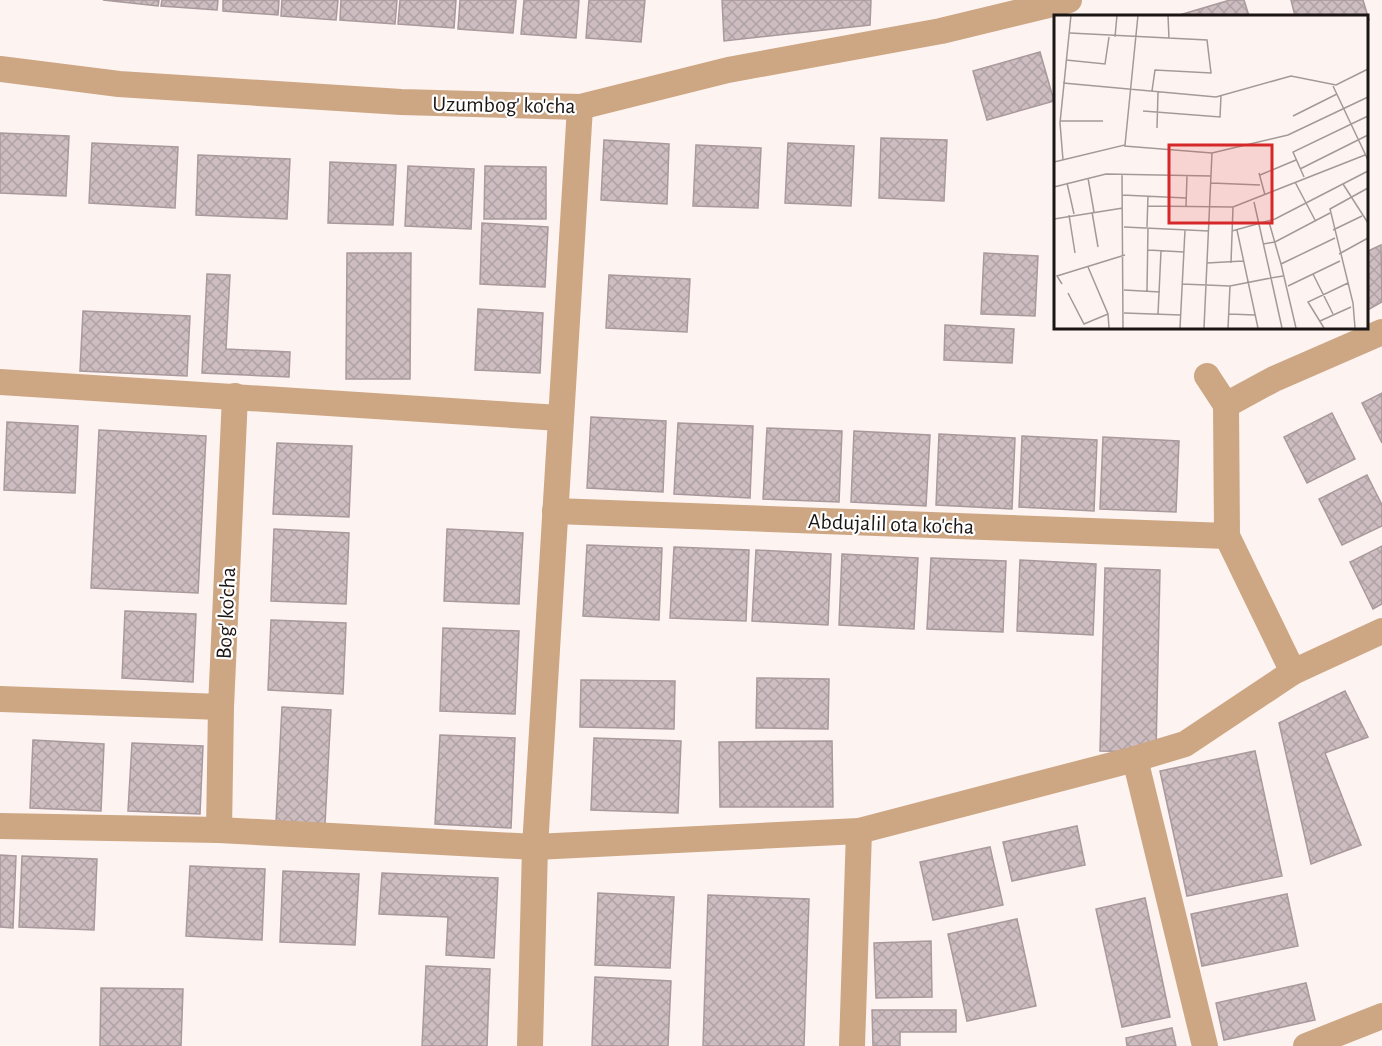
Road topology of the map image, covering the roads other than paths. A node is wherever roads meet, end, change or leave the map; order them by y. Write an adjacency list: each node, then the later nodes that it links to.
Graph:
1 (1069, 0): 3 (street, Uzumbog' ko'cha)
2 (0, 69): 3 (street, Uzumbog' ko'cha)
3 (580, 107): 9 (street)
4 (1382, 332): 8 (street)
5 (1207, 376): 8 (street)
6 (0, 382): 7 (street)
7 (235, 396): 9 (street); 15 (street, Bog' ko'cha)
8 (1226, 405): 11 (street)
9 (560, 418): 10 (street)
10 (555, 511): 11 (street, Abdujalil ota ko'cha); 20 (street)
11 (1227, 536): 13 (street)
12 (1382, 631): 13 (street)
13 (1293, 672): 16 (street)
14 (0, 699): 15 (street)
15 (221, 707): 18 (street, Bog' ko'cha)
16 (1135, 759): 19 (street); 25 (street)
17 (0, 825): 18 (street)
18 (219, 830): 20 (street)
19 (859, 831): 20 (street); 24 (street)
20 (535, 847): 23 (street)
21 (1382, 1016): 22 (street)
22 (1348, 1038): 26 (street)
23 (530, 1046)
24 (852, 1046)
25 (1205, 1046)
26 (1306, 1046)

